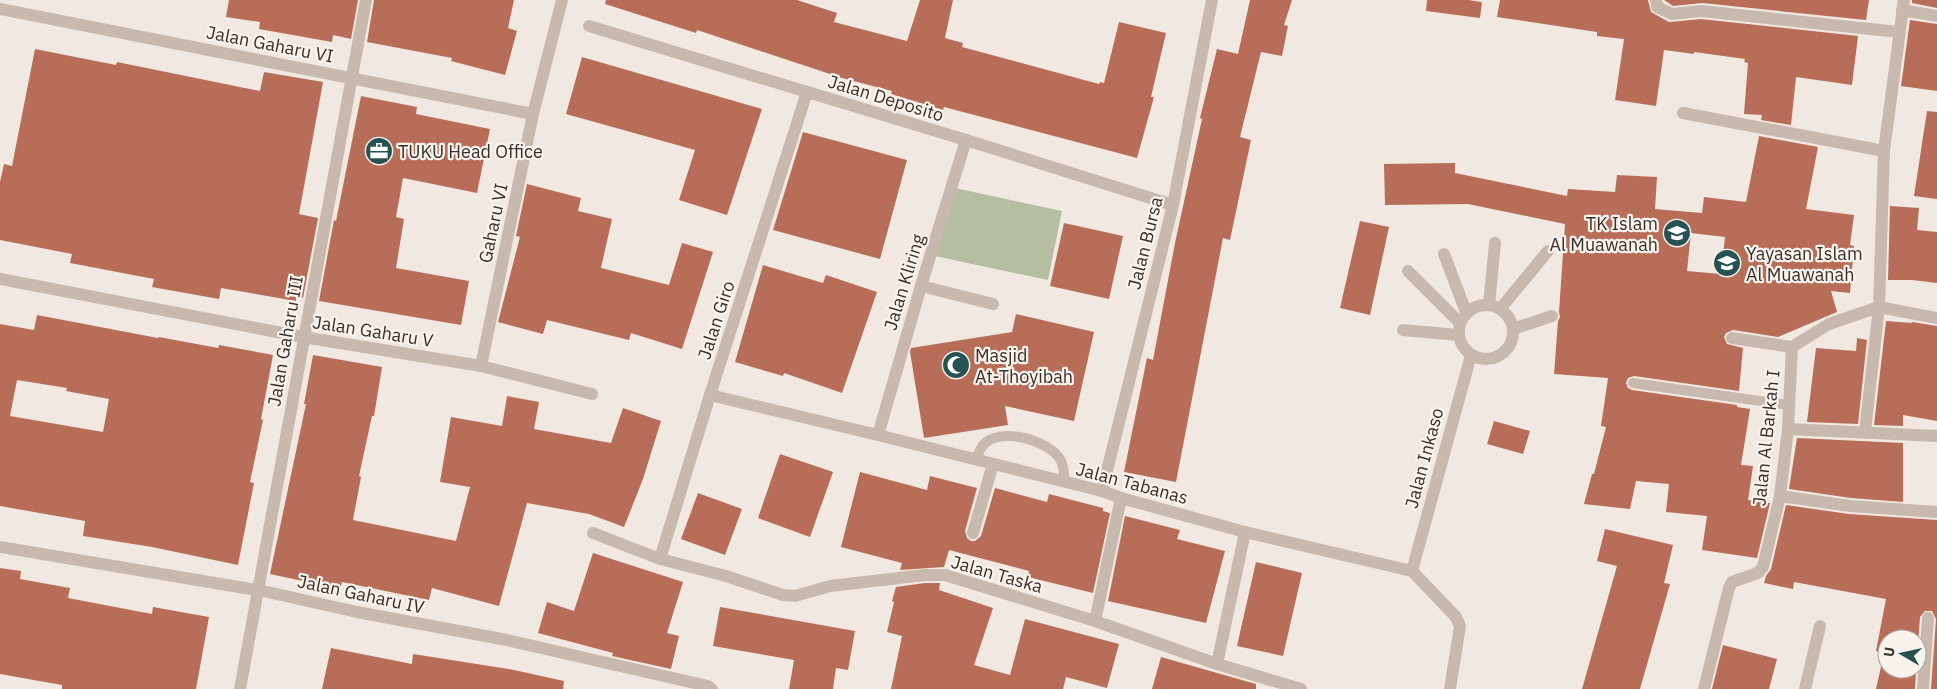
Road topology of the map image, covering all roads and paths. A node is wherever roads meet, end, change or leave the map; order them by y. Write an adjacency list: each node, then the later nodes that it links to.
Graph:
1 (366, 0): 11 (street, Jalan Gaharu III)
2 (562, 0): 14 (street, Gaharu VI)
3 (1212, 0): 17 (street, Jalan Bursa)
4 (1656, 0): 6 (street)
5 (1903, 5): 8 (street); 10 (street)
6 (1702, 6): 10 (street)
7 (0, 9): 11 (street, Jalan Gaharu VI)
8 (1937, 16)
9 (589, 26): 12 (street, Jalan Deposito)
10 (1899, 32): 16 (street)
11 (351, 78): 14 (street, Jalan Gaharu VI); 32 (street, Jalan Gaharu III)
12 (808, 92): 15 (street, Jalan Deposito); 39 (street, Jalan Giro)
13 (1683, 112): 16 (street)
14 (533, 114): 36 (street, Gaharu VI)
15 (966, 140): 17 (street, Jalan Deposito); 23 (street, Jalan Kliring)
16 (1884, 151): 26 (street)
17 (1173, 205): 48 (street, Jalan Bursa)
18 (1495, 243): 25 (street)
19 (1548, 251): 25 (street)
20 (1444, 254): 29 (street)
21 (1408, 271): 29 (street)
22 (0, 279): 32 (street, Jalan Gaharu V)
23 (921, 286): 24 (street); 43 (street, Jalan Kliring)
24 (993, 304)
25 (1495, 307): 29 (street); 30 (street)
26 (1879, 307): 28 (street); 34 (street); 42 (street)
27 (1552, 316): 30 (street)
28 (1937, 318)
29 (1462, 323): 31 (street); 35 (street)
30 (1513, 329): 35 (street)
31 (1403, 330)
32 (303, 337): 36 (street, Jalan Gaharu V); 58 (street, Jalan Gaharu III)
33 (1732, 338): 34 (street, Jalan Al Barkah I)
34 (1792, 347): 40 (street, Jalan Al Barkah I)
35 (1471, 355): 57 (street, Jalan Inkaso)
36 (480, 366): 38 (street, Jalan Gaharu V)
37 (1633, 383): 40 (lane)
38 (592, 394)
39 (710, 395): 43 (street, Jalan Tabanas); 56 (street, Jalan Giro)
40 (1789, 405): 41 (street, Jalan Al Barkah I)
41 (1788, 429): 42 (street); 49 (street, Jalan Al Barkah I)
42 (1865, 432): 44 (street)
43 (878, 435): 45 (street, Jalan Tabanas)
44 (1937, 436)
45 (976, 460): 46 (street, Jalan Tabanas); 47 (lane)
46 (993, 464): 47 (street, Jalan Tabanas); 54 (street)
47 (1065, 482): 48 (street, Jalan Tabanas)
48 (1102, 491): 50 (street, Jalan Tabanas)
49 (1780, 496): 51 (street); 67 (street, Jalan Al Barkah I)
50 (1121, 498): 52 (street, Jalan Tabanas); 60 (street)
51 (1937, 512)
52 (1245, 532): 57 (street, Jalan Tabanas); 62 (street)
53 (593, 533): 56 (street, Jalan Taska)
54 (973, 533)
55 (0, 547): 58 (street, Jalan Gaharu IV)
56 (660, 559): 60 (street, Jalan Taska)
57 (1412, 571): 66 (street)
58 (258, 590): 63 (street, Jalan Gaharu III); 64 (street, Jalan Gaharu IV)
59 (1928, 618): 69 (street)
60 (1095, 621): 62 (street, Jalan Taska)
61 (1820, 626): 68 (street)
62 (1217, 664): 65 (street, Jalan Taska)
63 (240, 689)
64 (712, 689)
65 (1301, 689)
66 (1450, 689)
67 (1704, 689)
68 (1805, 689)
69 (1923, 689)

